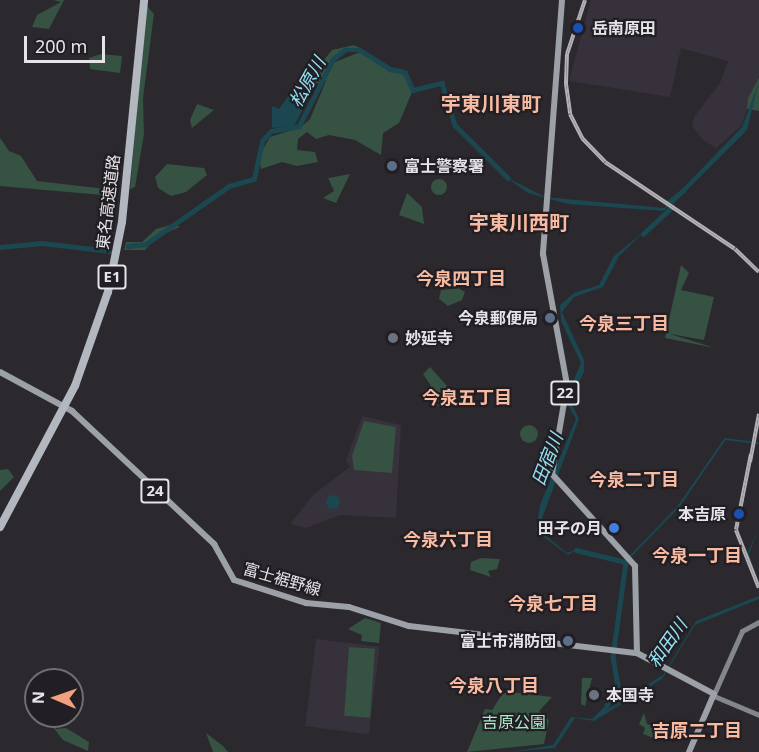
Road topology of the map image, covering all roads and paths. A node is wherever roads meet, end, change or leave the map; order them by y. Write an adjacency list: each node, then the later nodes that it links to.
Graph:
1 (562, 0): 7 (main road, 22)
2 (141, 2): 4 (highway, 東名高速道路 / E1); 5 (highway, 東名高速道路 / E1)
3 (0, 372): 7 (main road, 富士裾野線 / 24)
4 (0, 517)
5 (0, 527)
6 (759, 622): 8 (main road)
7 (637, 652): 8 (main road)
8 (714, 695): 9 (main road); 10 (main road)
9 (759, 715)
10 (689, 752)

